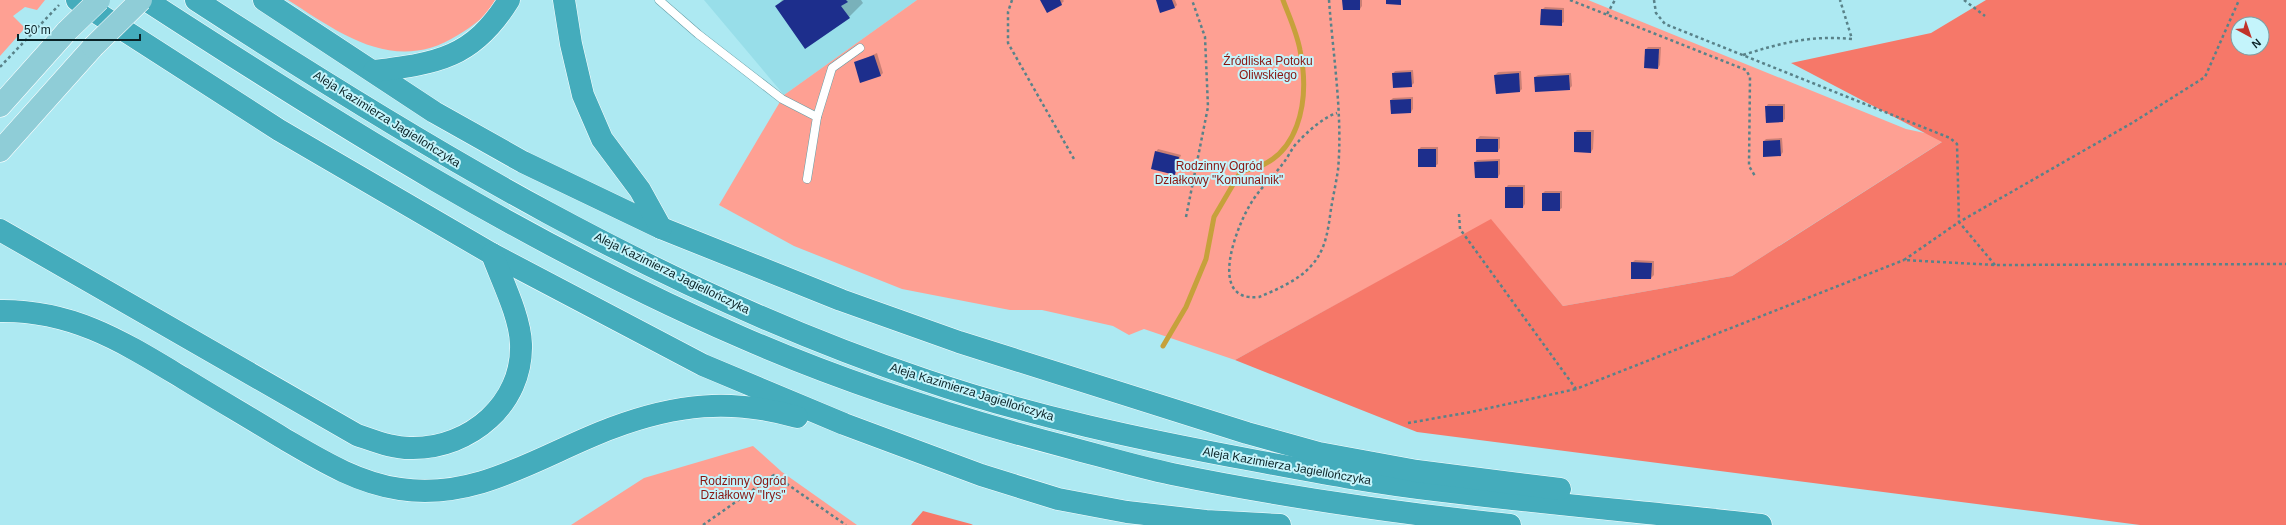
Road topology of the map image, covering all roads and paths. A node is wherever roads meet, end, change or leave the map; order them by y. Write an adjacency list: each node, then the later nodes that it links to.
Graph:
1 (64, 0): 24 (path)
2 (77, 0): 38 (highway)
3 (99, 0): 26 (main road, bridge)
4 (141, 0): 29 (main road, bridge)
5 (146, 0): 48 (highway)
6 (196, 0): 46 (highway, Aleja Kazimierza Jagiellończyka)
7 (264, 0): 25 (highway)
8 (509, 0): 25 (highway)
9 (564, 0): 36 (highway)
10 (659, 0): 28 (lane)
11 (1012, 0): 30 (path)
12 (1192, 0): 34 (path)
13 (1329, 0): 27 (path)
14 (1570, 0): 20 (path)
15 (1615, 0): 20 (path)
16 (1654, 0): 23 (path)
17 (1840, 0): 23 (path)
18 (1964, 0): 21 (path)
19 (2239, 0): 35 (path)
20 (1607, 14): 31 (path)
21 (1985, 16)
22 (860, 48): 28 (lane)
23 (1742, 55): 35 (path)
24 (0, 67)
25 (374, 71): 36 (highway)
26 (0, 106)
27 (1337, 113): 27 (path)
28 (817, 116): 32 (lane)
29 (0, 151)
30 (1074, 159)
31 (1755, 176)
32 (807, 180)
33 (1459, 214): 43 (path)
34 (1186, 217)
35 (1959, 222): 39 (path); 41 (path)
36 (661, 228): 46 (highway)
37 (0, 230): 38 (highway)
38 (492, 254): 45 (highway)
39 (1904, 260): 41 (path); 43 (path)
40 (2286, 264): 41 (path)
41 (1996, 265)
42 (0, 311): 45 (highway)
43 (1576, 389): 44 (path)
44 (1408, 423)
45 (844, 424): 51 (highway)
46 (1632, 511): 47 (highway, Aleja Kazimierza Jagiellończyka)
47 (1657, 514): 52 (lane); 53 (highway, Aleja Kazimierza Jagiellończyka)
48 (1499, 524)
49 (703, 525): 50 (path)
50 (846, 525)
51 (1280, 525)
52 (1694, 525)
53 (1760, 525)

